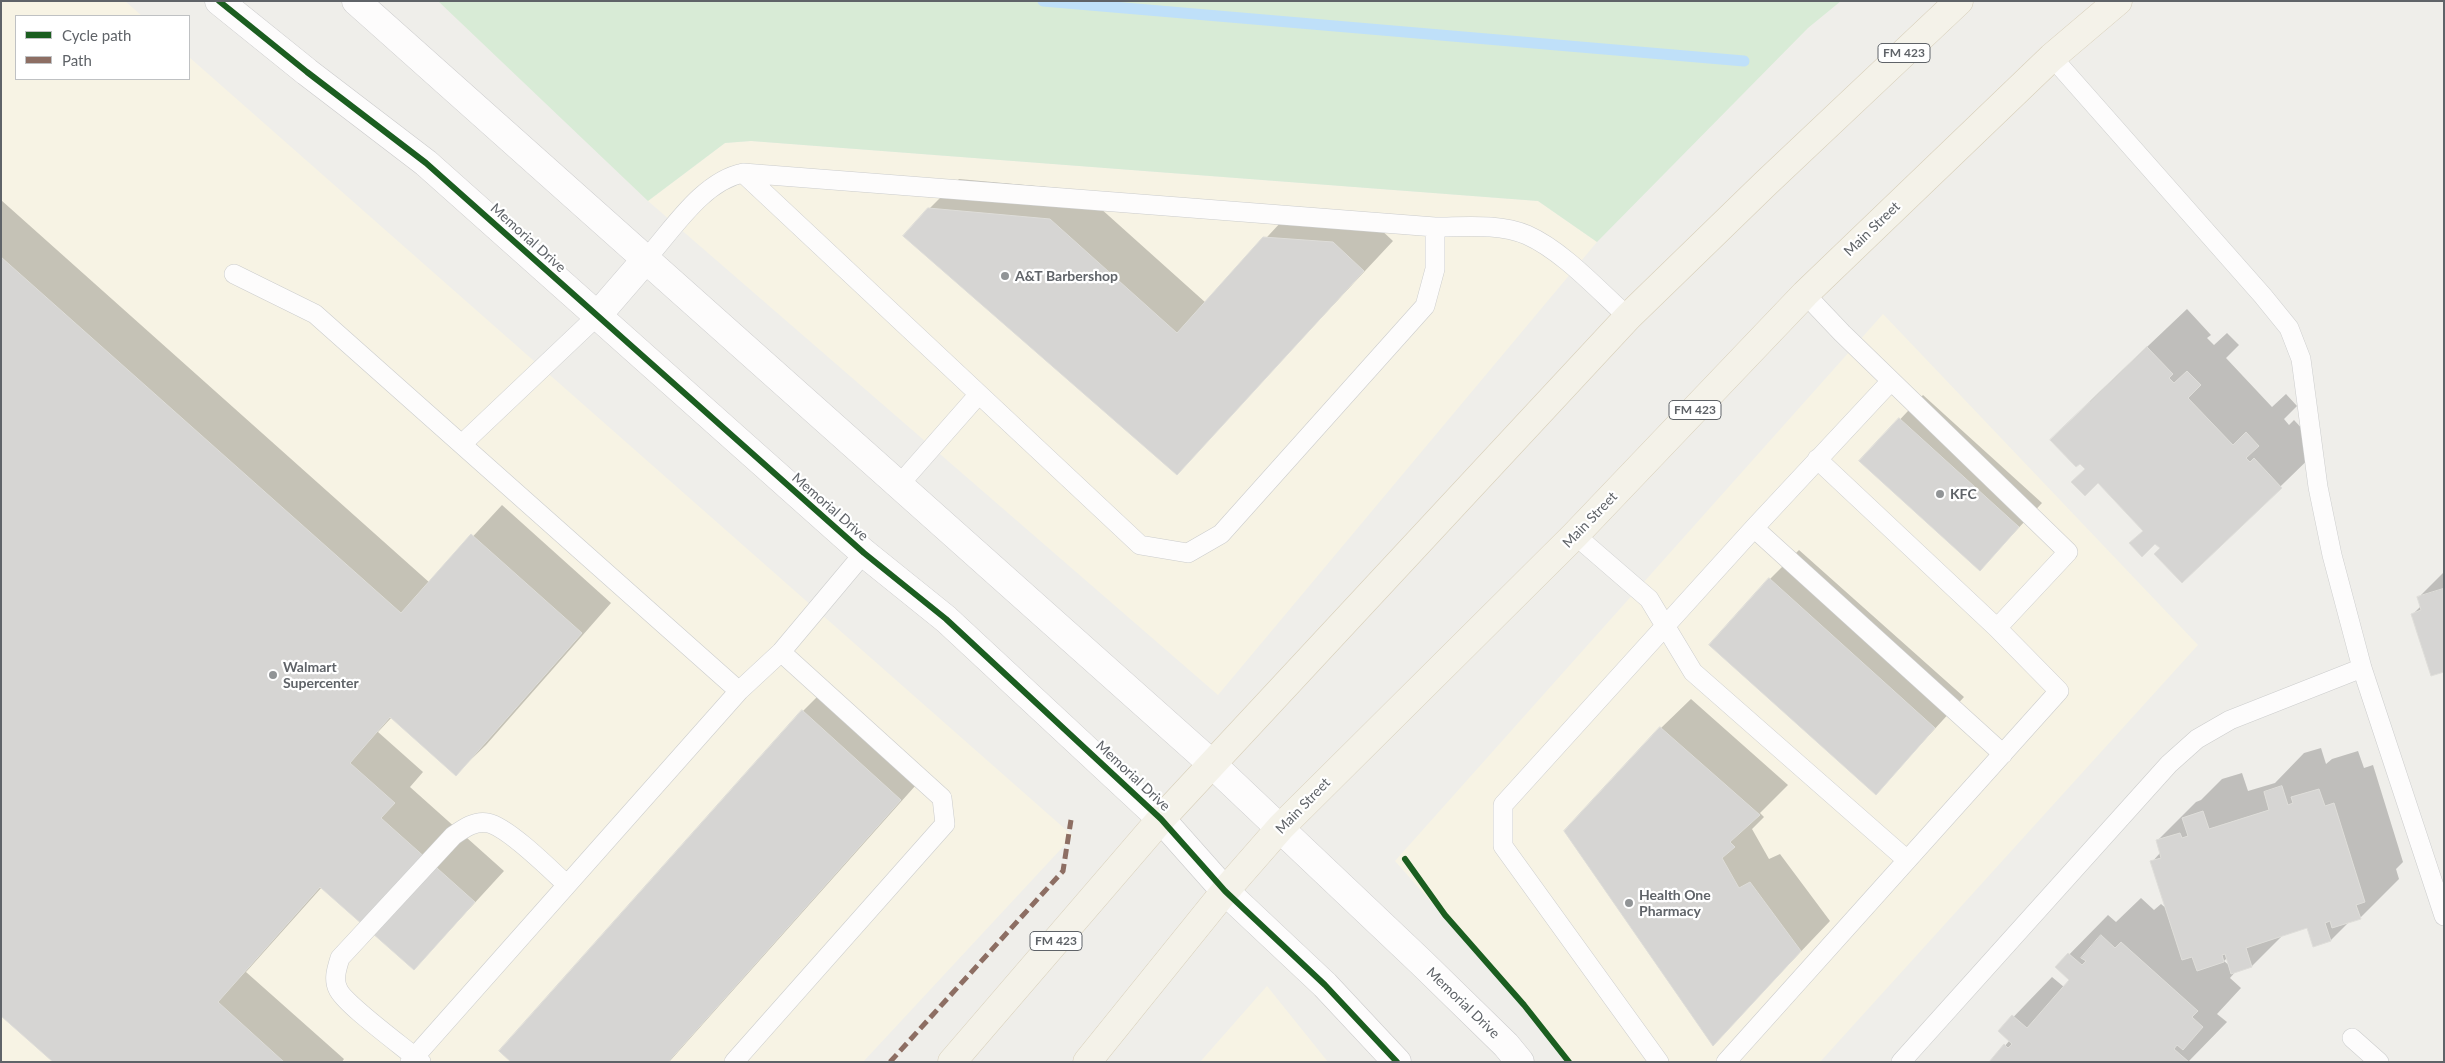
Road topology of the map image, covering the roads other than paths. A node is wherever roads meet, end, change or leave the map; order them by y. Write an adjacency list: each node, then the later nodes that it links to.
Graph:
1 (219, 1): 11 (street, Memorial Drive)
2 (356, 1): 8 (street, Memorial Drive)
3 (1959, 1): 12 (main road, FM 423)
4 (2118, 1): 5 (main road, Main Street / FM 423)
5 (2052, 57): 10 (main road, Main Street / FM 423); 24 (lane)
6 (743, 174): 7 (lane); 8 (lane); 14 (lane)
7 (1435, 227): 12 (lane); 14 (lane)
8 (647, 258): 11 (street); 17 (street, Memorial Drive)
9 (234, 274): 15 (lane)
10 (1805, 294): 13 (lane); 19 (main road, Main Street / FM 423)
11 (596, 317): 15 (lane); 20 (street, Memorial Drive)
12 (1628, 317): 27 (main road, FM 423)
13 (1891, 381): 16 (lane); 22 (lane)
14 (979, 394): 17 (lane)
15 (462, 444): 25 (lane)
16 (1818, 460): 18 (lane); 22 (lane)
17 (899, 485): 27 (street, Memorial Drive)
18 (1754, 528): 21 (lane); 26 (lane)
19 (1575, 536): 21 (lane); 29 (main road, Main Street / FM 423)
20 (864, 554): 23 (lane); 28 (street, Memorial Drive)
21 (1665, 626): 30 (lane); 41 (lane)
22 (1997, 628): 26 (lane)
23 (781, 652): 25 (lane); 36 (lane)
24 (2362, 668): 33 (lane); 43 (lane)
25 (739, 691): 31 (lane)
26 (2003, 754): 30 (lane)
27 (1212, 764): 28 (main road, FM 423); 29 (street, Memorial Drive)
28 (1161, 819): 32 (street, Memorial Drive); 37 (main road, FM 423)
29 (1281, 827): 32 (main road, Main Street / FM 423); 40 (street, Memorial Drive)
30 (1908, 860): 42 (lane)
31 (568, 885): 35 (lane); 35 (lane)
32 (1225, 891): 38 (main road, Main Street / FM 423); 39 (street, Memorial Drive)
33 (2444, 916)
34 (2352, 1038): 44 (lane)
35 (415, 1060)
36 (734, 1062)
37 (952, 1062)
38 (1087, 1062)
39 (1397, 1062)
40 (1520, 1062)
41 (1659, 1062)
42 (1726, 1062)
43 (1901, 1062)
44 (2380, 1062)

